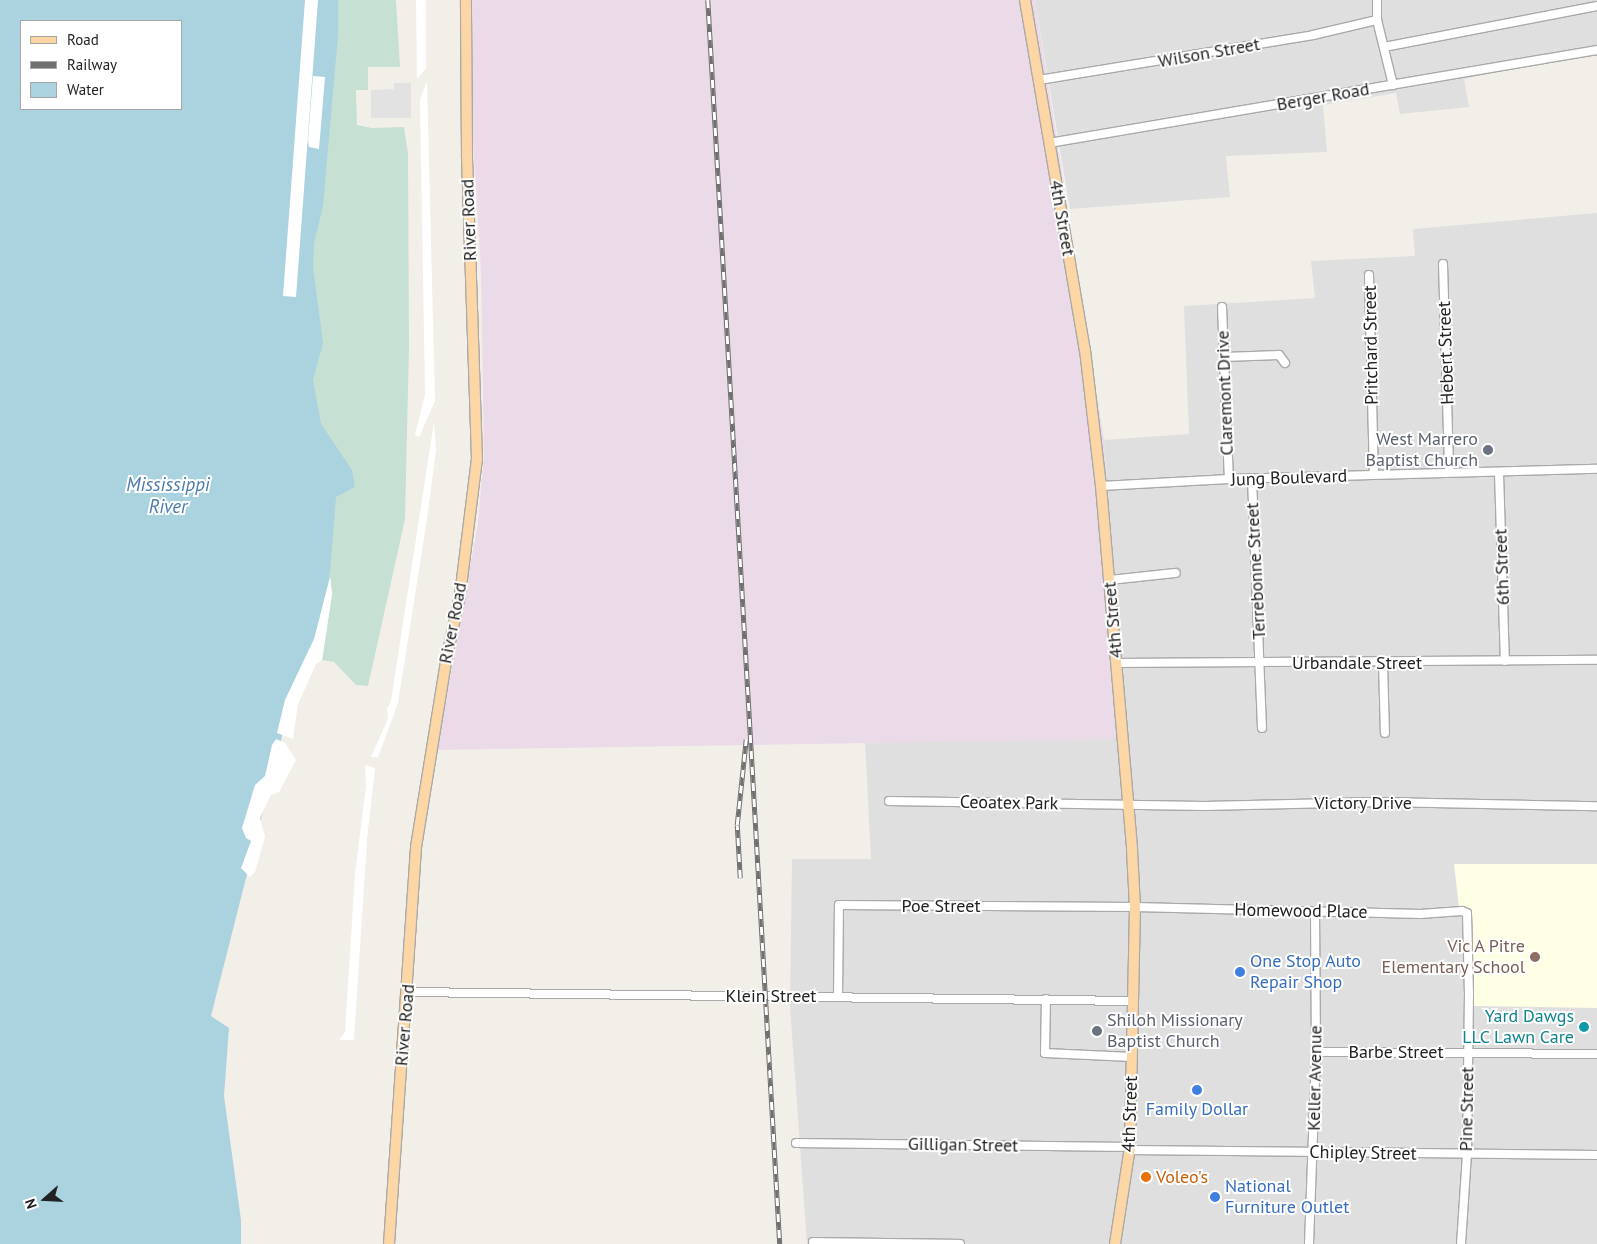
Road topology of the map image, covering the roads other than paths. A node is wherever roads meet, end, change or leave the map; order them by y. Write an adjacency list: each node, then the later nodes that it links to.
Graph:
1 (466, 0): 38 (main road, River Road)
2 (1025, 0): 8 (main road, 4th Street)
3 (1377, 0): 5 (street)
4 (1597, 6): 6 (street)
5 (1377, 20): 6 (street); 8 (street, Wilson Street)
6 (1384, 48): 9 (street)
7 (1597, 50): 9 (street, Berger Road)
8 (1039, 80): 10 (main road, 4th Street)
9 (1392, 85): 10 (street, Berger Road)
10 (1049, 143): 22 (main road, 4th Street)
11 (1443, 264): 17 (street, Hebert Street)
12 (1369, 275): 19 (street, Pritchard Street)
13 (1222, 307): 14 (street, Claremont Drive)
14 (1224, 357): 15 (street); 20 (street, Claremont Drive)
15 (1285, 363)
16 (1597, 469): 18 (street, Jung Boulevard)
17 (1449, 472): 18 (street, Jung Boulevard); 19 (street, Jung Boulevard)
18 (1499, 473): 26 (street, 6th Street)
19 (1374, 475): 21 (street, Jung Boulevard)
20 (1229, 479): 21 (street, Jung Boulevard); 22 (street, Jung Boulevard)
21 (1252, 479): 28 (street, Terrebonne Street)
22 (1101, 486): 24 (main road, 4th Street)
23 (1176, 573): 24 (street)
24 (1110, 580): 27 (main road, 4th Street)
25 (1597, 660): 26 (street, Urbandale Street)
26 (1505, 661): 29 (street, Urbandale Street)
27 (1117, 663): 28 (street, Urbandale Street); 33 (main road, 4th Street)
28 (1261, 663): 29 (street, Urbandale Street); 30 (street, Terrebonne Street)
29 (1383, 663): 31 (street)
30 (1262, 728)
31 (1384, 733)
32 (889, 801): 33 (street, Ceoatex Park)
33 (1129, 805): 34 (street, Victory Drive); 35 (main road, 4th Street)
34 (1597, 806)
35 (1135, 907): 36 (street, Homewood Place); 39 (street, Poe Street); 41 (main road, 4th Street)
36 (1316, 912): 37 (street, Homewood Place); 42 (street, Keller Avenue)
37 (1466, 913): 43 (street, Pine Street)
38 (408, 992): 39 (street, Klein Street); 52 (main road, River Road)
39 (838, 997): 40 (street, Klein Street)
40 (1046, 999): 41 (street, Klein Street); 45 (street)
41 (1134, 1001): 45 (main road, 4th Street)
42 (1316, 1052): 43 (street, Barbe Street); 48 (street, Keller Avenue)
43 (1468, 1052): 44 (street, Barbe Street); 49 (street, Pine Street)
44 (1597, 1054)
45 (1132, 1058): 47 (main road, 4th Street)
46 (796, 1143): 47 (street, Gilligan Street)
47 (1130, 1149): 48 (street, Chipley Street); 54 (main road, 4th Street)
48 (1313, 1152): 49 (street, Chipley Street); 55 (street, Keller Avenue)
49 (1467, 1154): 50 (street, Chipley Street); 56 (street, Pine Street)
50 (1597, 1155)
51 (813, 1242): 53 (street)
52 (389, 1244)
53 (960, 1244)
54 (1115, 1244)
55 (1309, 1244)
56 (1461, 1244)

